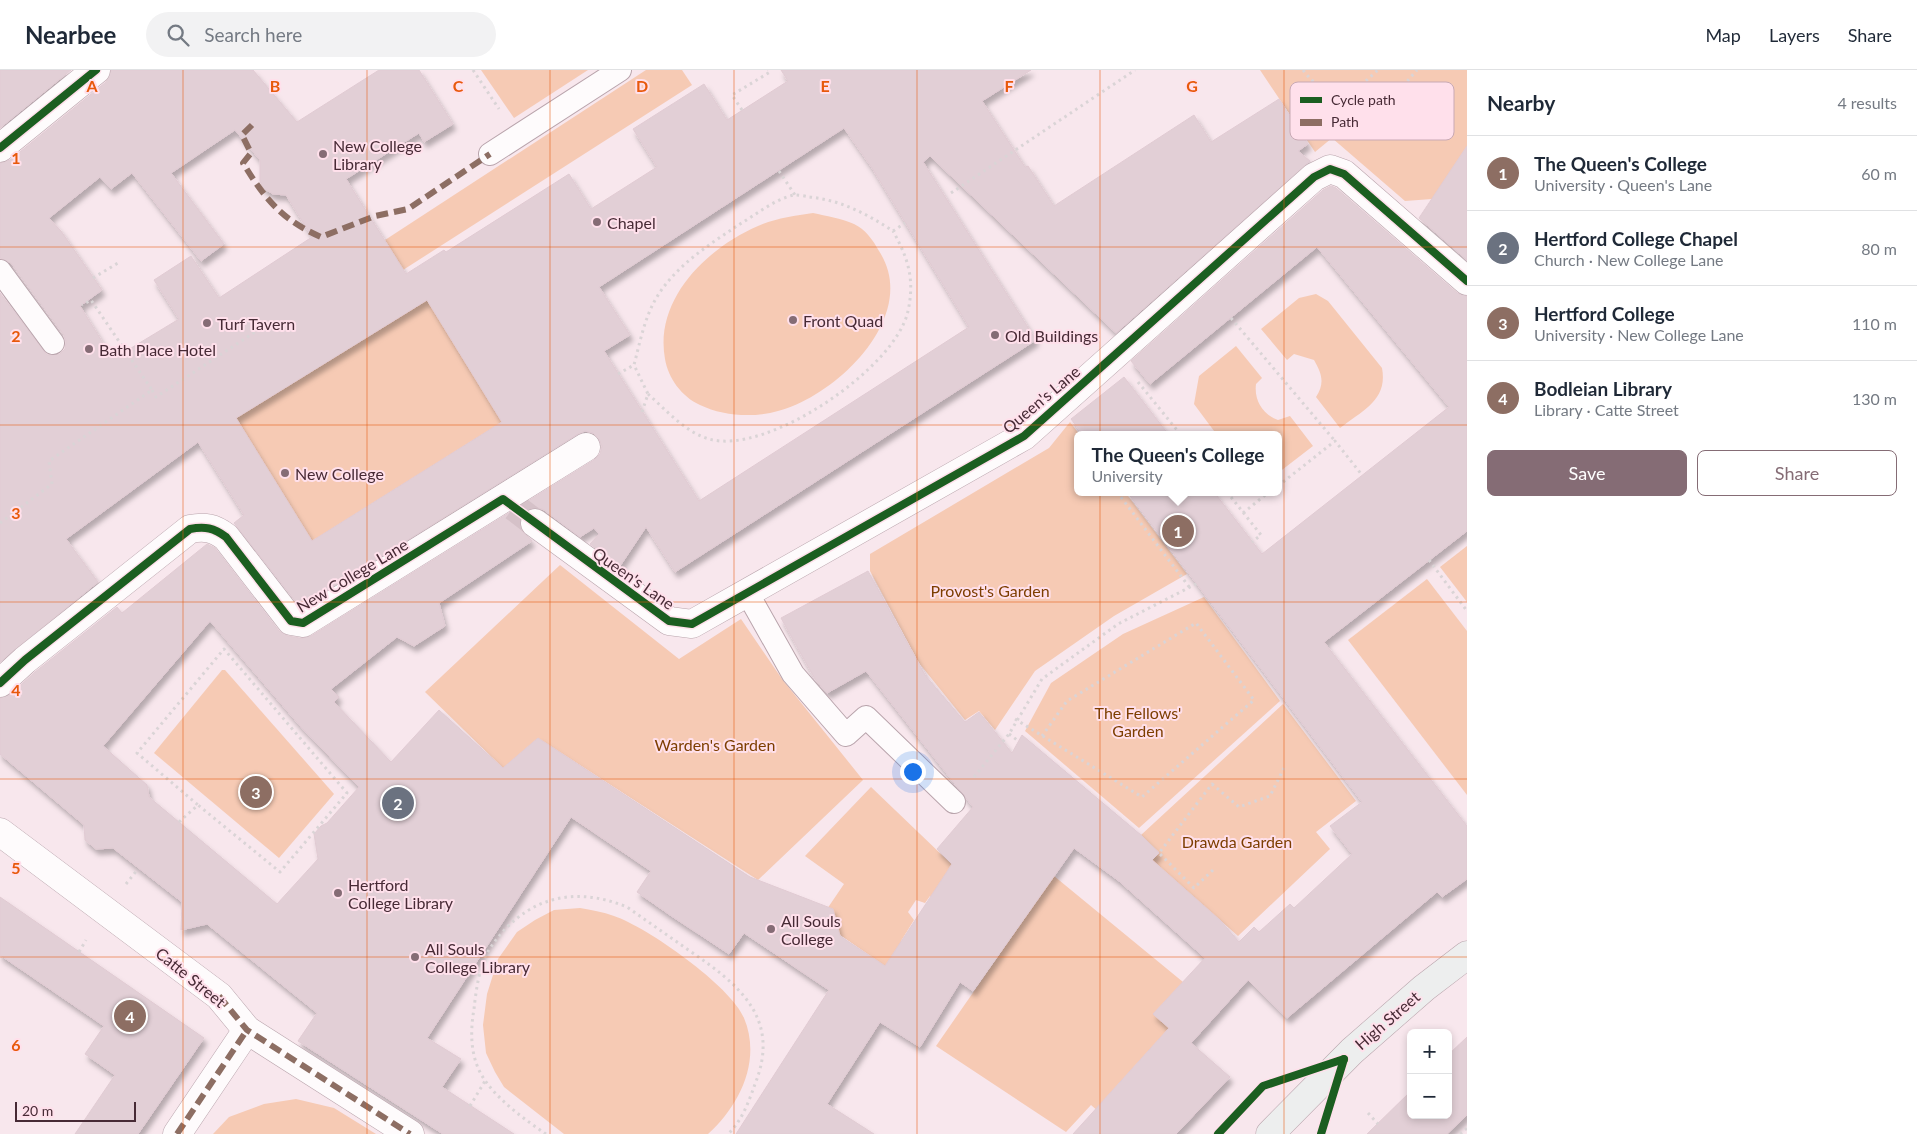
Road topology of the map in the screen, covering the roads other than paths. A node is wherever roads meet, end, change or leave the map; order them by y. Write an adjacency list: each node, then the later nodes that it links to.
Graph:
1 (96, 70): 3 (street)
2 (620, 70): 4 (lane)
3 (0, 148)
4 (490, 154)
5 (0, 271): 7 (lane)
6 (1467, 281): 10 (street, Queen's Lane)
7 (53, 343)
8 (586, 447): 9 (street, New College Lane)
9 (517, 510): 10 (street, Queen's Lane); 11 (street, New College Lane)
10 (748, 594): 12 (lane)
11 (0, 683)
12 (954, 802)
13 (0, 832): 15 (street, Catte Street)
14 (1467, 955): 18 (street, High Street)
15 (247, 1030): 16 (street); 17 (street, Catte Street)
16 (177, 1134)
17 (410, 1134)
18 (1270, 1134)

